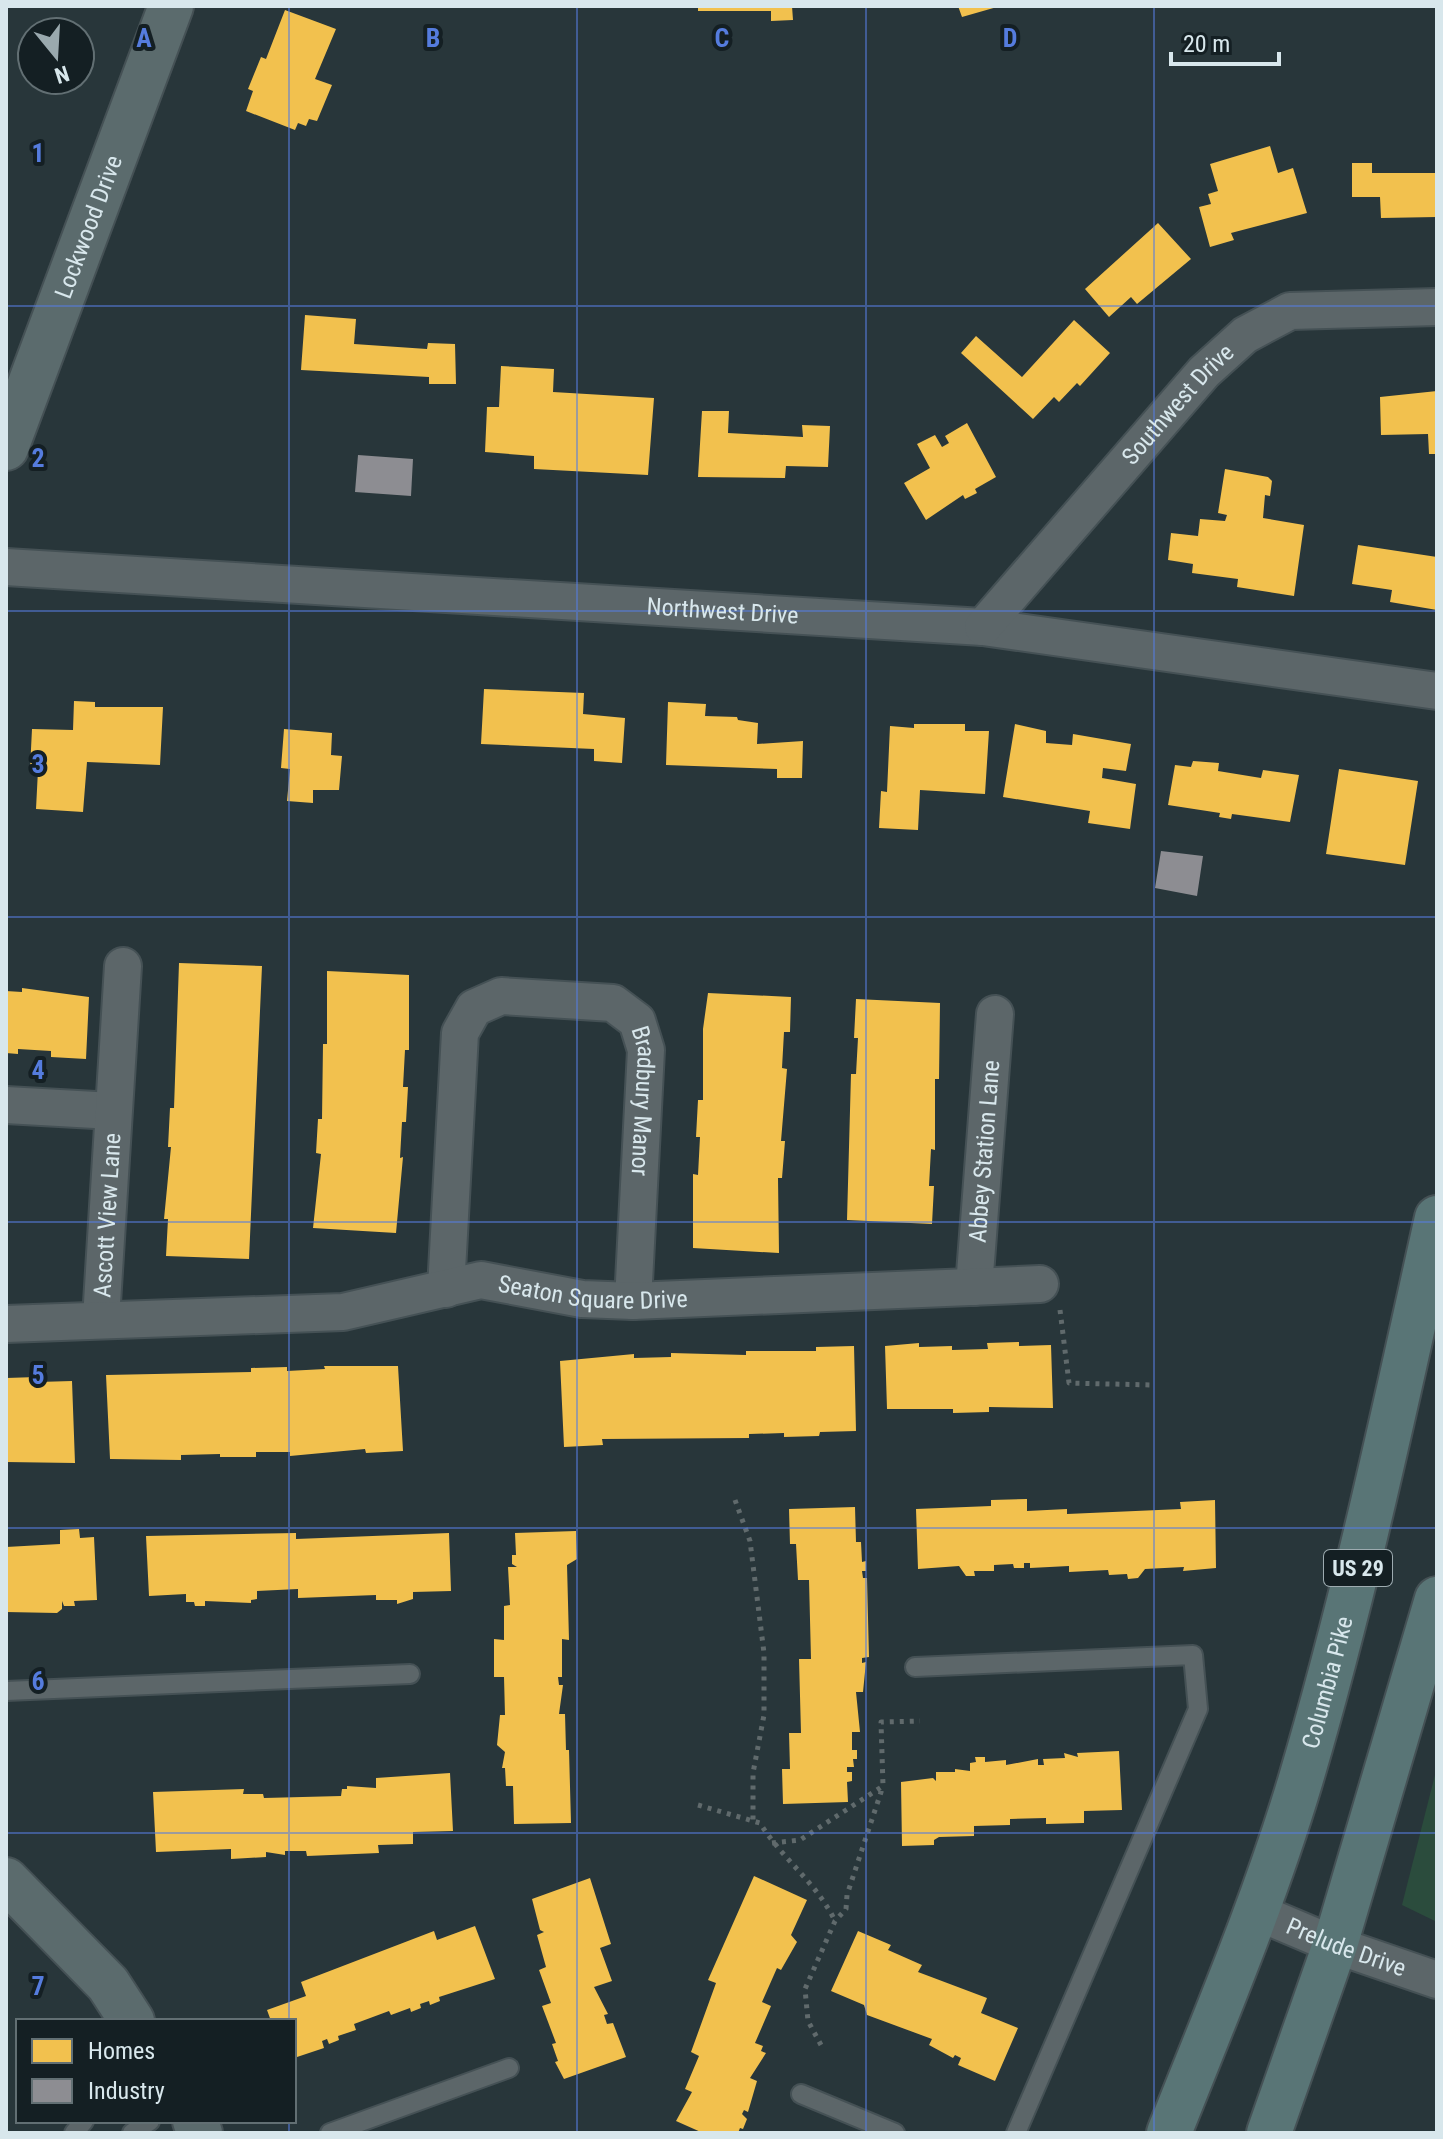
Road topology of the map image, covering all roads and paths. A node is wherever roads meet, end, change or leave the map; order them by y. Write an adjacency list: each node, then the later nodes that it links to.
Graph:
1 (171, 6): 3 (street, Lockwood Drive)
2 (1437, 307): 5 (street, Southwest Drive)
3 (6, 448)
4 (6, 567): 5 (street, Northwest Drive)
5 (983, 627): 6 (street, Northwest Drive)
6 (1437, 691)
7 (123, 966): 10 (street, Ascott View Lane)
8 (995, 1014): 12 (street, Abbey Station Lane)
9 (6, 1105): 10 (street, Ascott View Lane)
10 (113, 1111): 16 (street, Ascott View Lane)
11 (1437, 1218): 30 (highway, Columbia Pike / US 29)
12 (974, 1287): 14 (street, Seaton Square Drive); 15 (street, Seaton Square Drive)
13 (446, 1289): 15 (street, Seaton Square Drive); 15 (street, Bradbury Manor); 16 (street, Seaton Square Drive)
14 (1049, 1296): 18 (path)
15 (633, 1301)
16 (101, 1319): 17 (street, Seaton Square Drive)
17 (6, 1324)
18 (1152, 1385)
19 (735, 1500): 27 (path)
20 (1437, 1599): 32 (highway)
21 (915, 1667): 40 (lane)
22 (410, 1674): 23 (lane)
23 (6, 1691)
24 (920, 1721): 25 (path)
25 (883, 1786): 28 (path); 31 (path)
26 (698, 1805): 27 (path)
27 (753, 1822): 28 (path)
28 (772, 1843): 31 (path)
29 (6, 1880): 34 (street)
30 (1257, 1912): 32 (street, Prelude Drive); 41 (highway, Columbia Pike / US 29)
31 (835, 1921): 35 (path)
32 (1335, 1945): 33 (street, Prelude Drive); 42 (highway)
33 (1437, 1980)
34 (131, 2019)
35 (821, 2045)
36 (509, 2068): 38 (lane)
37 (801, 2094): 39 (lane)
38 (330, 2133)
39 (895, 2133)
40 (1016, 2133)
41 (1169, 2133)
42 (1269, 2133)

